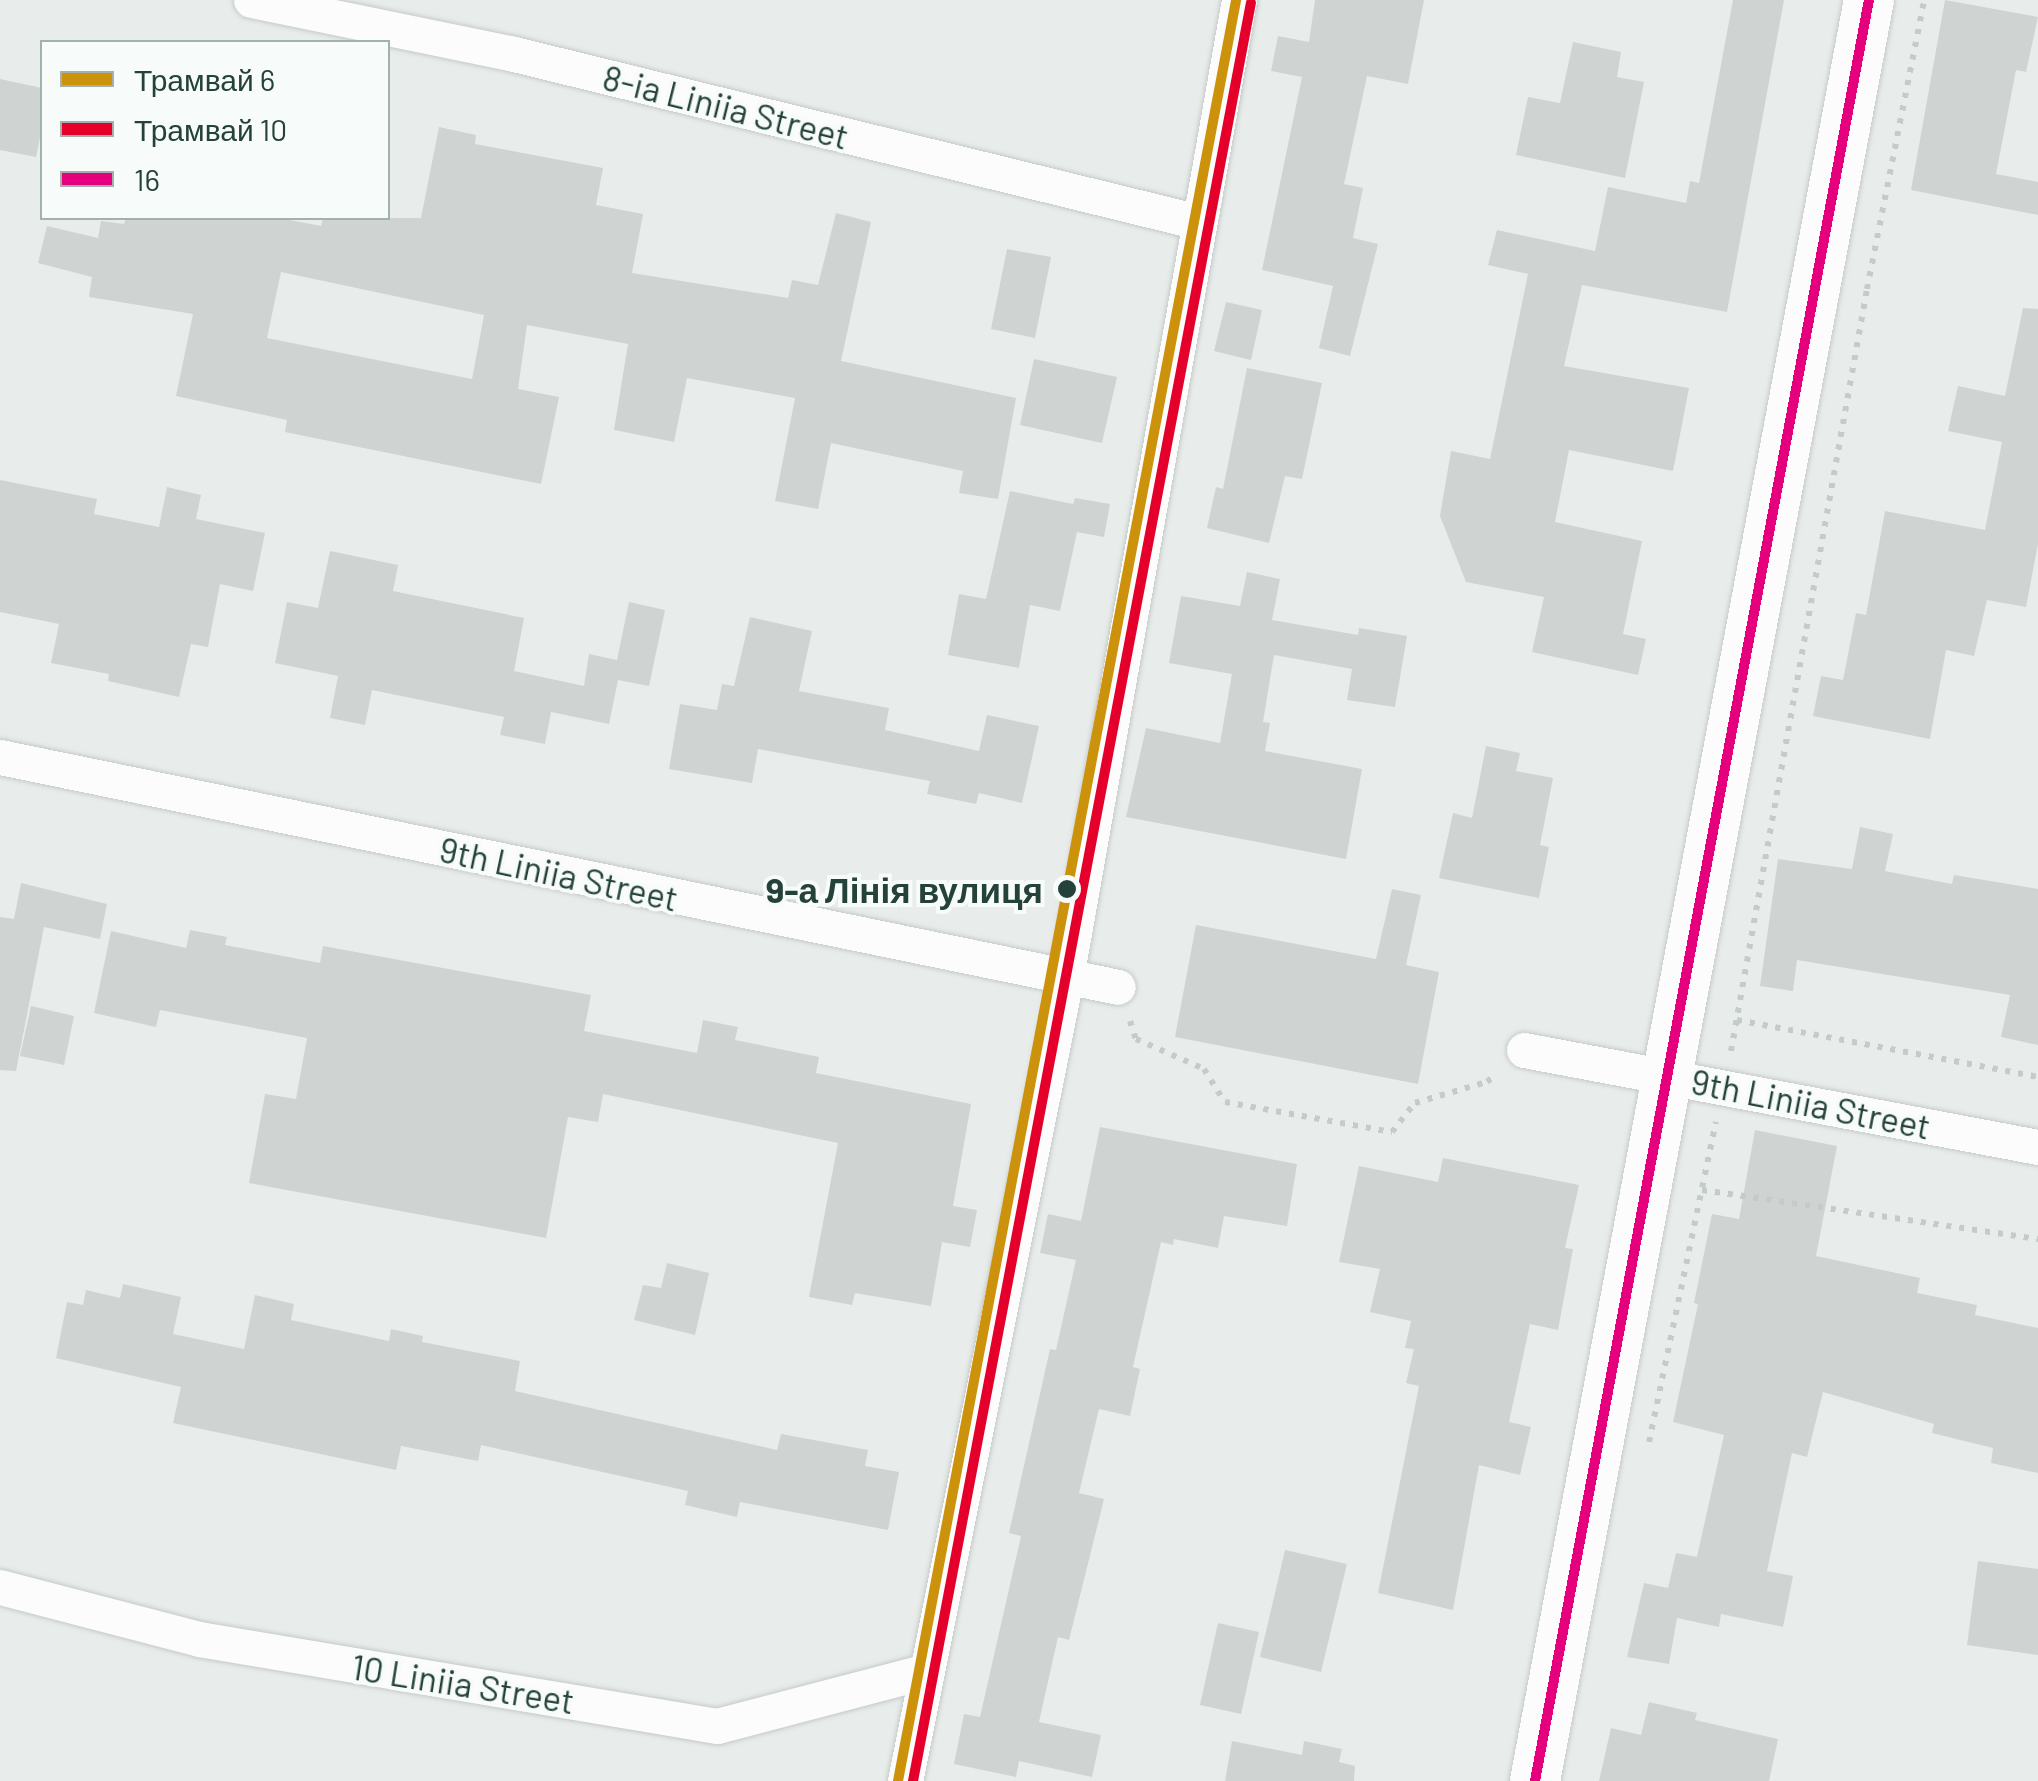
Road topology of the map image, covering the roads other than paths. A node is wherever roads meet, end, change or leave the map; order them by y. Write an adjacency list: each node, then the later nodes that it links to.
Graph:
1 (251, 0): 4 (street, 8-ia Liniia Street)
2 (1239, 0): 4 (street)
3 (1869, 0): 9 (main road)
4 (1199, 222): 6 (street)
5 (0, 758): 6 (street, 9th Liniia Street)
6 (1066, 978): 7 (street, 9th Liniia Street); 12 (street)
7 (1118, 987)
8 (1524, 1050): 9 (street, 9th Liniia Street)
9 (1668, 1076): 10 (street, 9th Liniia Street); 14 (main road)
10 (2038, 1147)
11 (0, 1588): 12 (street, 10 Liniia Street)
12 (926, 1671): 13 (street)
13 (905, 1781)
14 (1535, 1781)

